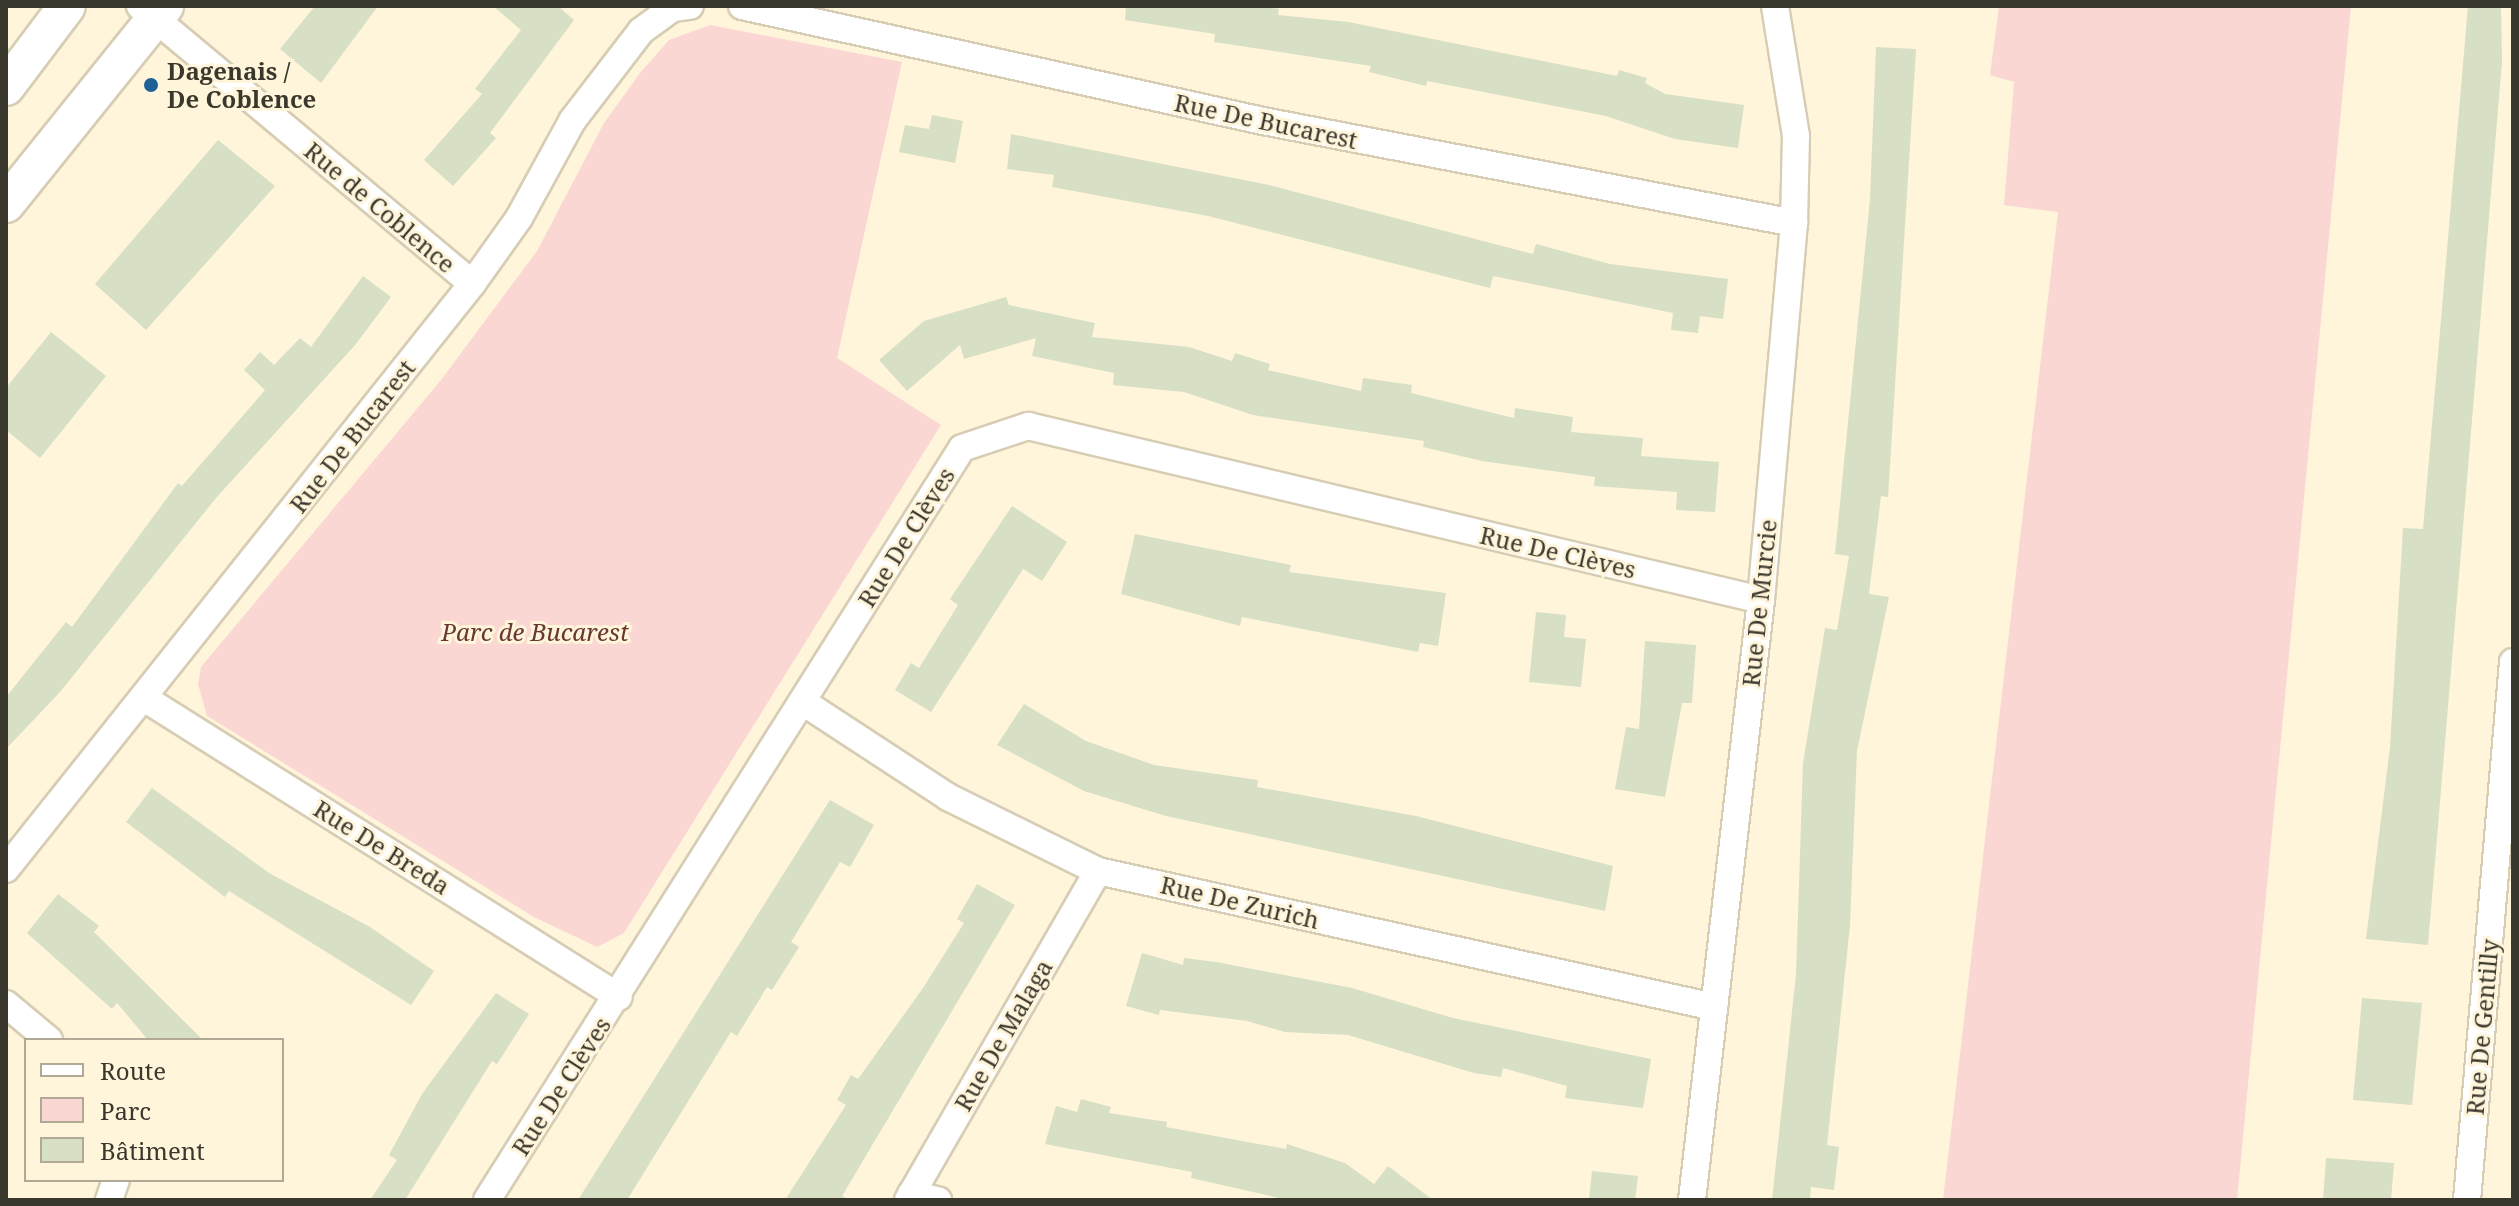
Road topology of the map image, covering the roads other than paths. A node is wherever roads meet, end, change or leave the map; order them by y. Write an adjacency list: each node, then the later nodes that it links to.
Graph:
1 (67, 6): 6 (main road)
2 (690, 6): 9 (street, Rue De Bucarest)
3 (742, 6): 8 (street, Rue De Bucarest)
4 (1775, 6): 8 (street, Rue De Murcie)
5 (153, 10): 7 (main road); 9 (street, Rue de Coblence)
6 (6, 87)
7 (6, 204)
8 (1794, 223): 10 (street, Rue De Murcie)
9 (472, 284): 12 (street, Rue De Bucarest)
10 (1761, 600): 13 (street, Rue De Clèves); 18 (street, Rue De Murcie)
11 (2513, 662): 24 (street, Rue De Gentilly)
12 (144, 698): 14 (street, Rue De Bucarest); 16 (street, Rue De Breda)
13 (803, 702): 15 (street, Rue De Zurich); 16 (street, Rue De Clèves)
14 (6, 869)
15 (1098, 871): 18 (street, Rue De Zurich); 20 (street, Rue De Malaga)
16 (619, 997): 21 (street, Rue De Clèves)
17 (6, 1004): 19 (street)
18 (1714, 1007): 23 (street, Rue De Murcie)
19 (47, 1038)
20 (909, 1197): 22 (street)
21 (487, 1200)
22 (938, 1200)
23 (1692, 1200)
24 (2467, 1200)

